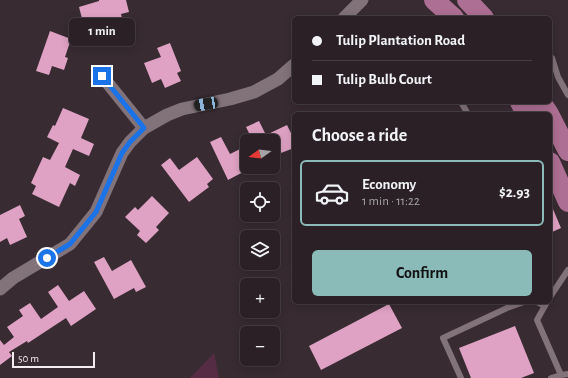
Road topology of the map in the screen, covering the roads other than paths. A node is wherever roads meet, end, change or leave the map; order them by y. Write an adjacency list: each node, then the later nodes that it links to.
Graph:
1 (362, 0): 4 (street)
2 (434, 0): 5 (main road)
3 (467, 0): 6 (main road)
4 (346, 16)
5 (452, 16)
6 (482, 16)
7 (552, 58): 10 (lane)
8 (292, 67): 12 (street)
9 (102, 76): 12 (street)
10 (568, 95)
11 (552, 121): 13 (main road)
12 (144, 128): 18 (street)
13 (568, 151): 14 (street)
14 (552, 155)
15 (552, 166): 16 (main road)
16 (568, 202)
17 (568, 270): 19 (lane)
18 (0, 288)
19 (552, 294)
20 (518, 304): 24 (lane)
21 (546, 304): 23 (lane)
22 (568, 374): 23 (lane)
23 (561, 375): 25 (lane)
24 (461, 378)
25 (551, 378)

